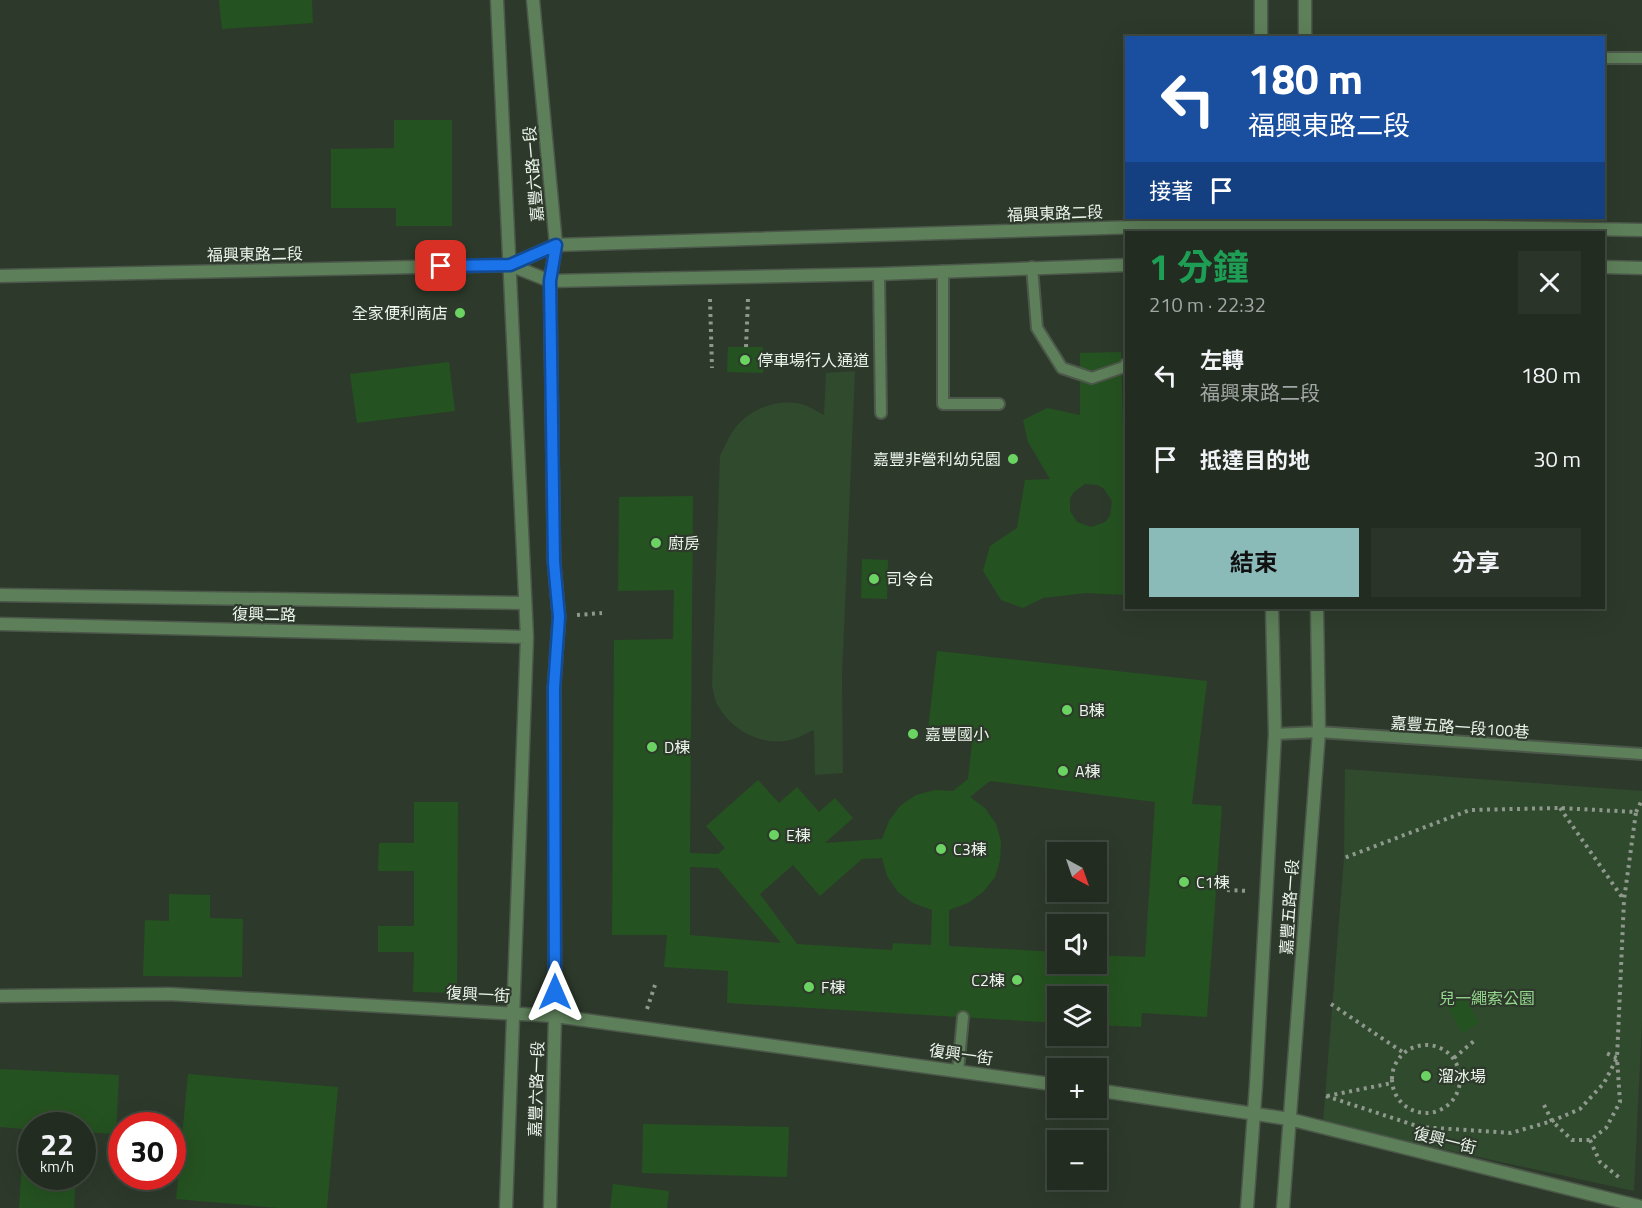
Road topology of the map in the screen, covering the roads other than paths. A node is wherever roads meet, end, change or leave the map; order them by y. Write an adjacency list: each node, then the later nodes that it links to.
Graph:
1 (497, 0): 13 (street, 嘉豐六路一段)
2 (533, 0): 12 (street, 嘉豐六路一段)
3 (1261, 0): 5 (street)
4 (1305, 0): 6 (street)
5 (1261, 36)
6 (1305, 36)
7 (1605, 58): 8 (lane)
8 (1642, 58)
9 (1265, 224): 10 (street, 福興東路二段); 12 (street, 福興東路二段)
10 (1310, 224): 11 (street, 福興東路二段)
11 (1642, 230)
12 (556, 245): 13 (street, 福興東路二段); 21 (street, 嘉豐六路一段)
13 (510, 265): 20 (street, 福興東路二段); 21 (street, 福興東路二段); 26 (street, 嘉豐六路一段)
14 (1125, 265): 15 (street, 福興東路二段)
15 (1032, 267): 18 (street, 福興東路二段); 22 (lane)
16 (1605, 267): 17 (street)
17 (1642, 268)
18 (943, 271): 19 (street, 福興東路二段); 23 (lane)
19 (879, 274): 21 (street, 福興東路二段); 24 (lane)
20 (0, 276)
21 (550, 281): 36 (street, 嘉豐六路一段)
22 (1125, 366)
23 (999, 404)
24 (881, 413)
25 (0, 595): 26 (street, 復興二路)
26 (525, 603): 30 (street, 嘉豐六路一段)
27 (1272, 609): 32 (street, 嘉豐五路一段)
28 (1317, 609): 31 (street, 嘉豐五路一段)
29 (0, 624): 30 (street, 復興二路)
30 (527, 637): 35 (street, 嘉豐六路一段)
31 (1319, 732): 32 (lane, 嘉豐五路一段100巷); 33 (lane, 嘉豐五路一段100巷); 42 (street, 嘉豐五路一段)
32 (1275, 734): 41 (street, 嘉豐五路一段)
33 (1642, 754)
34 (0, 996): 35 (street, 復興一街)
35 (514, 1013): 36 (street, 復興一街); 44 (street, 嘉豐六路一段)
36 (555, 1016): 38 (street, 復興一街); 45 (street, 嘉豐六路一段)
37 (963, 1017): 38 (lane)
38 (958, 1071): 39 (street, 復興一街)
39 (1047, 1083)
40 (1107, 1092): 41 (street, 復興一街)
41 (1254, 1113): 42 (street, 復興一街); 46 (street, 嘉豐五路一段)
42 (1289, 1119): 43 (street, 復興一街); 47 (street, 嘉豐五路一段)
43 (1642, 1207)
44 (506, 1208)
45 (550, 1208)
46 (1247, 1208)
47 (1283, 1208)

